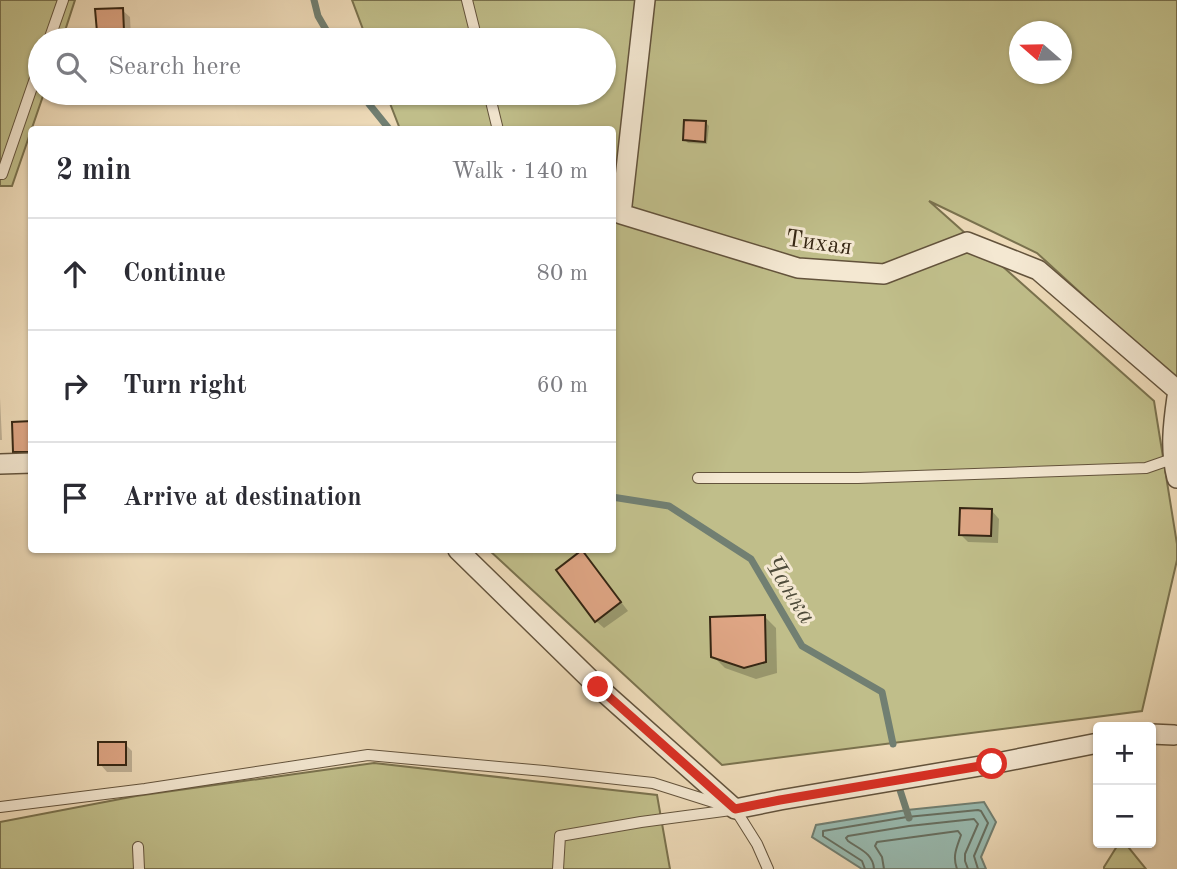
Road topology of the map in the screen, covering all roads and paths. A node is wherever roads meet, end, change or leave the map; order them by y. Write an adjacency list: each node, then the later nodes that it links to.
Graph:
1 (63, 0): 4 (lane)
2 (467, 0): 5 (lane)
3 (645, 0): 10 (street, Тихая)
4 (53, 28)
5 (474, 28)
6 (28, 99): 9 (lane)
7 (492, 105): 8 (lane)
8 (497, 126)
9 (0, 174)
10 (617, 213): 11 (street, Тихая)
11 (1177, 390)
12 (1177, 397): 13 (street)
13 (1172, 458): 16 (lane); 17 (street)
14 (28, 463): 15 (street)
15 (0, 464)
16 (698, 478)
17 (1177, 478)
18 (461, 553): 23 (street)
19 (1156, 734): 20 (street)
20 (1175, 735)
21 (1093, 744): 23 (street)
22 (0, 807): 23 (lane)
23 (735, 809): 26 (lane); 27 (lane)
24 (138, 847): 25 (lane)
25 (139, 869)
26 (558, 869)
27 (768, 869)

